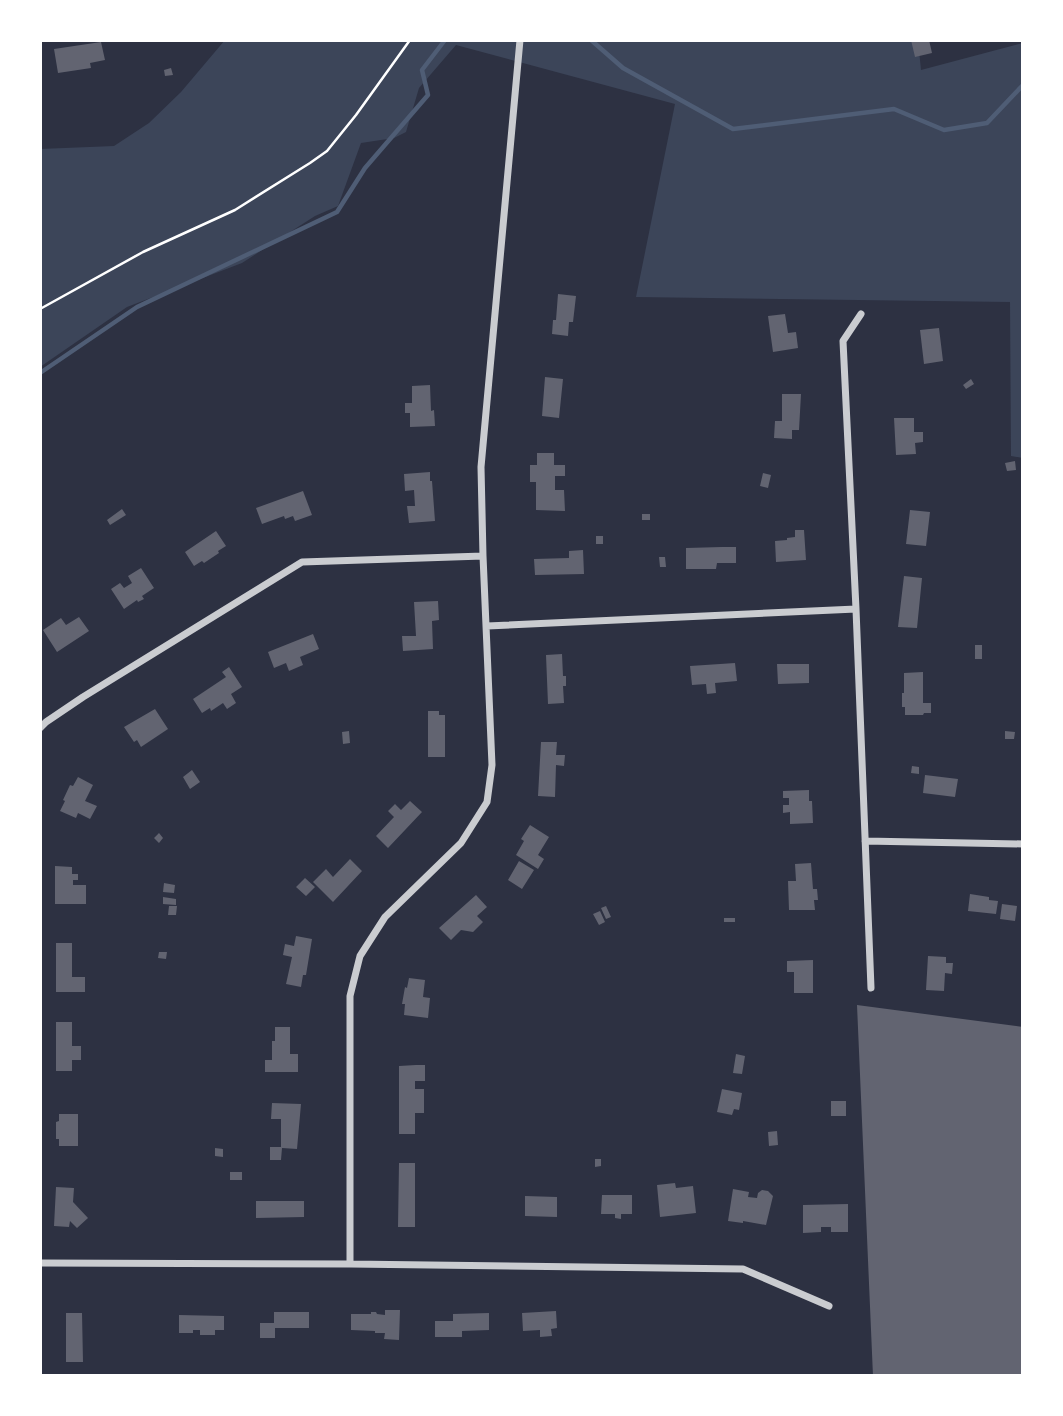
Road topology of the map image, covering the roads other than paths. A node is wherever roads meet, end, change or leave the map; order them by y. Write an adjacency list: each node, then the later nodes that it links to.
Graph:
1 (520, 40): 3 (street)
2 (861, 314): 4 (street)
3 (483, 556): 5 (street); 6 (street)
4 (856, 609): 5 (street); 7 (street)
5 (487, 626): 11 (street)
6 (40, 728)
7 (865, 841): 8 (street); 9 (street)
8 (1023, 844)
9 (871, 988)
10 (40, 1264): 11 (street)
11 (350, 1264): 12 (street)
12 (829, 1306)

